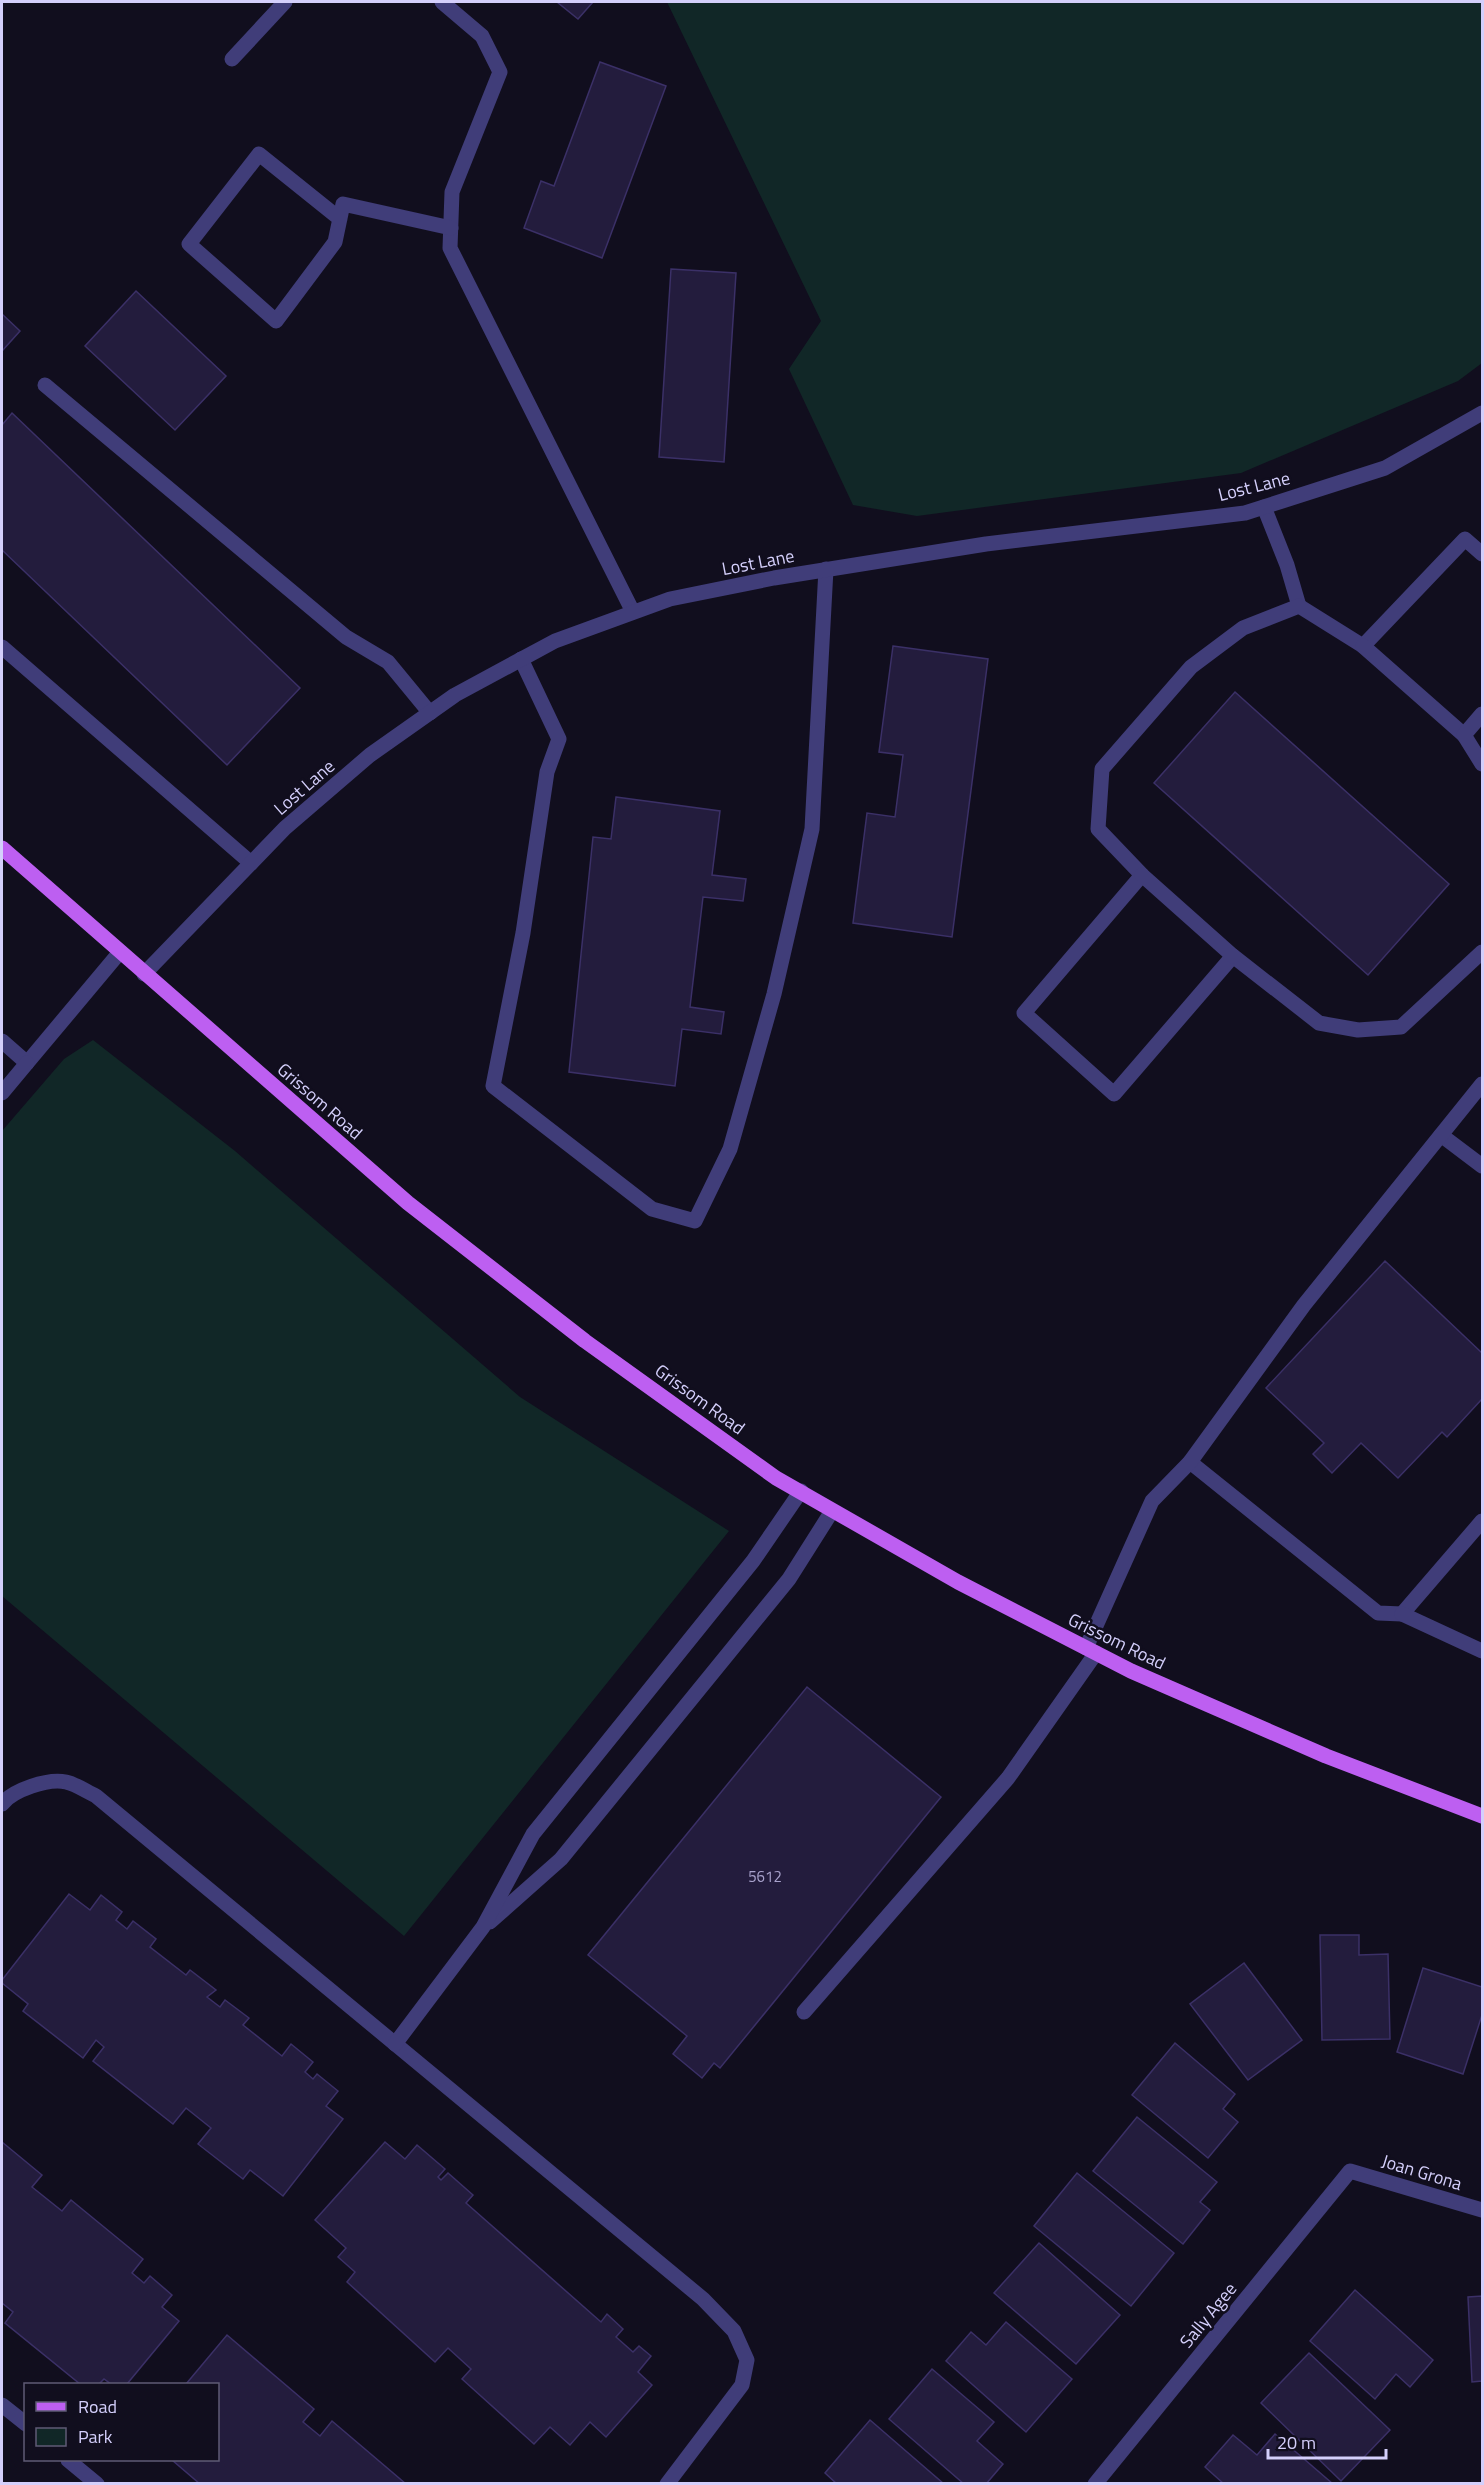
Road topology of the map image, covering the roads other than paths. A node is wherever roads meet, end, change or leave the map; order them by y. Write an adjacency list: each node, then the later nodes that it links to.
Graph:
1 (285, 2): 3 (street)
2 (442, 2): 5 (street)
3 (232, 59)
4 (340, 219): 4 (street); 5 (street)
5 (451, 228): 12 (street)
6 (45, 385): 16 (street)
7 (1482, 413): 8 (street, Lost Lane)
8 (1263, 507): 10 (street, Lost Lane); 11 (street)
9 (1482, 555): 13 (street)
10 (826, 569): 12 (street, Lost Lane); 15 (street)
11 (1299, 606): 13 (street); 22 (street)
12 (633, 612): 15 (street, Lost Lane)
13 (1364, 646): 18 (street)
14 (2, 647): 21 (street)
15 (521, 660): 16 (street, Lost Lane)
16 (430, 713): 21 (street, Lost Lane)
17 (1482, 714): 18 (street)
18 (1464, 735): 19 (street)
19 (1482, 764)
20 (2, 848): 23 (main road, Grissom Road)
21 (251, 863): 26 (street, Lost Lane)
22 (1142, 875): 25 (street); 25 (street)
23 (120, 952): 26 (main road, Grissom Road); 28 (street)
24 (1482, 952): 25 (street)
25 (1233, 956)
26 (144, 974): 34 (main road, Grissom Road)
27 (2, 1041): 28 (street)
28 (27, 1063): 30 (street)
29 (1482, 1084): 31 (street)
30 (2, 1092)
31 (1442, 1135): 32 (street); 33 (street)
32 (1482, 1166)
33 (1190, 1462): 37 (street); 38 (street)
34 (801, 1491): 35 (main road, Grissom Road); 42 (street)
35 (832, 1511): 38 (main road, Grissom Road); 42 (street)
36 (1482, 1521): 37 (street)
37 (1402, 1614): 39 (street)
38 (1091, 1650): 41 (main road, Grissom Road); 43 (street)
39 (1482, 1650)
40 (2, 1804): 44 (street)
41 (1482, 1816)
42 (483, 1928): 44 (street)
43 (804, 2012)
44 (395, 2044): 51 (street)
45 (1350, 2171): 46 (street, Joan Grona); 52 (street, Sally Agee)
46 (1482, 2210)
47 (2, 2405): 48 (street)
48 (24, 2422)
49 (69, 2461): 50 (street)
50 (97, 2484)
51 (667, 2484)
52 (1095, 2484)

